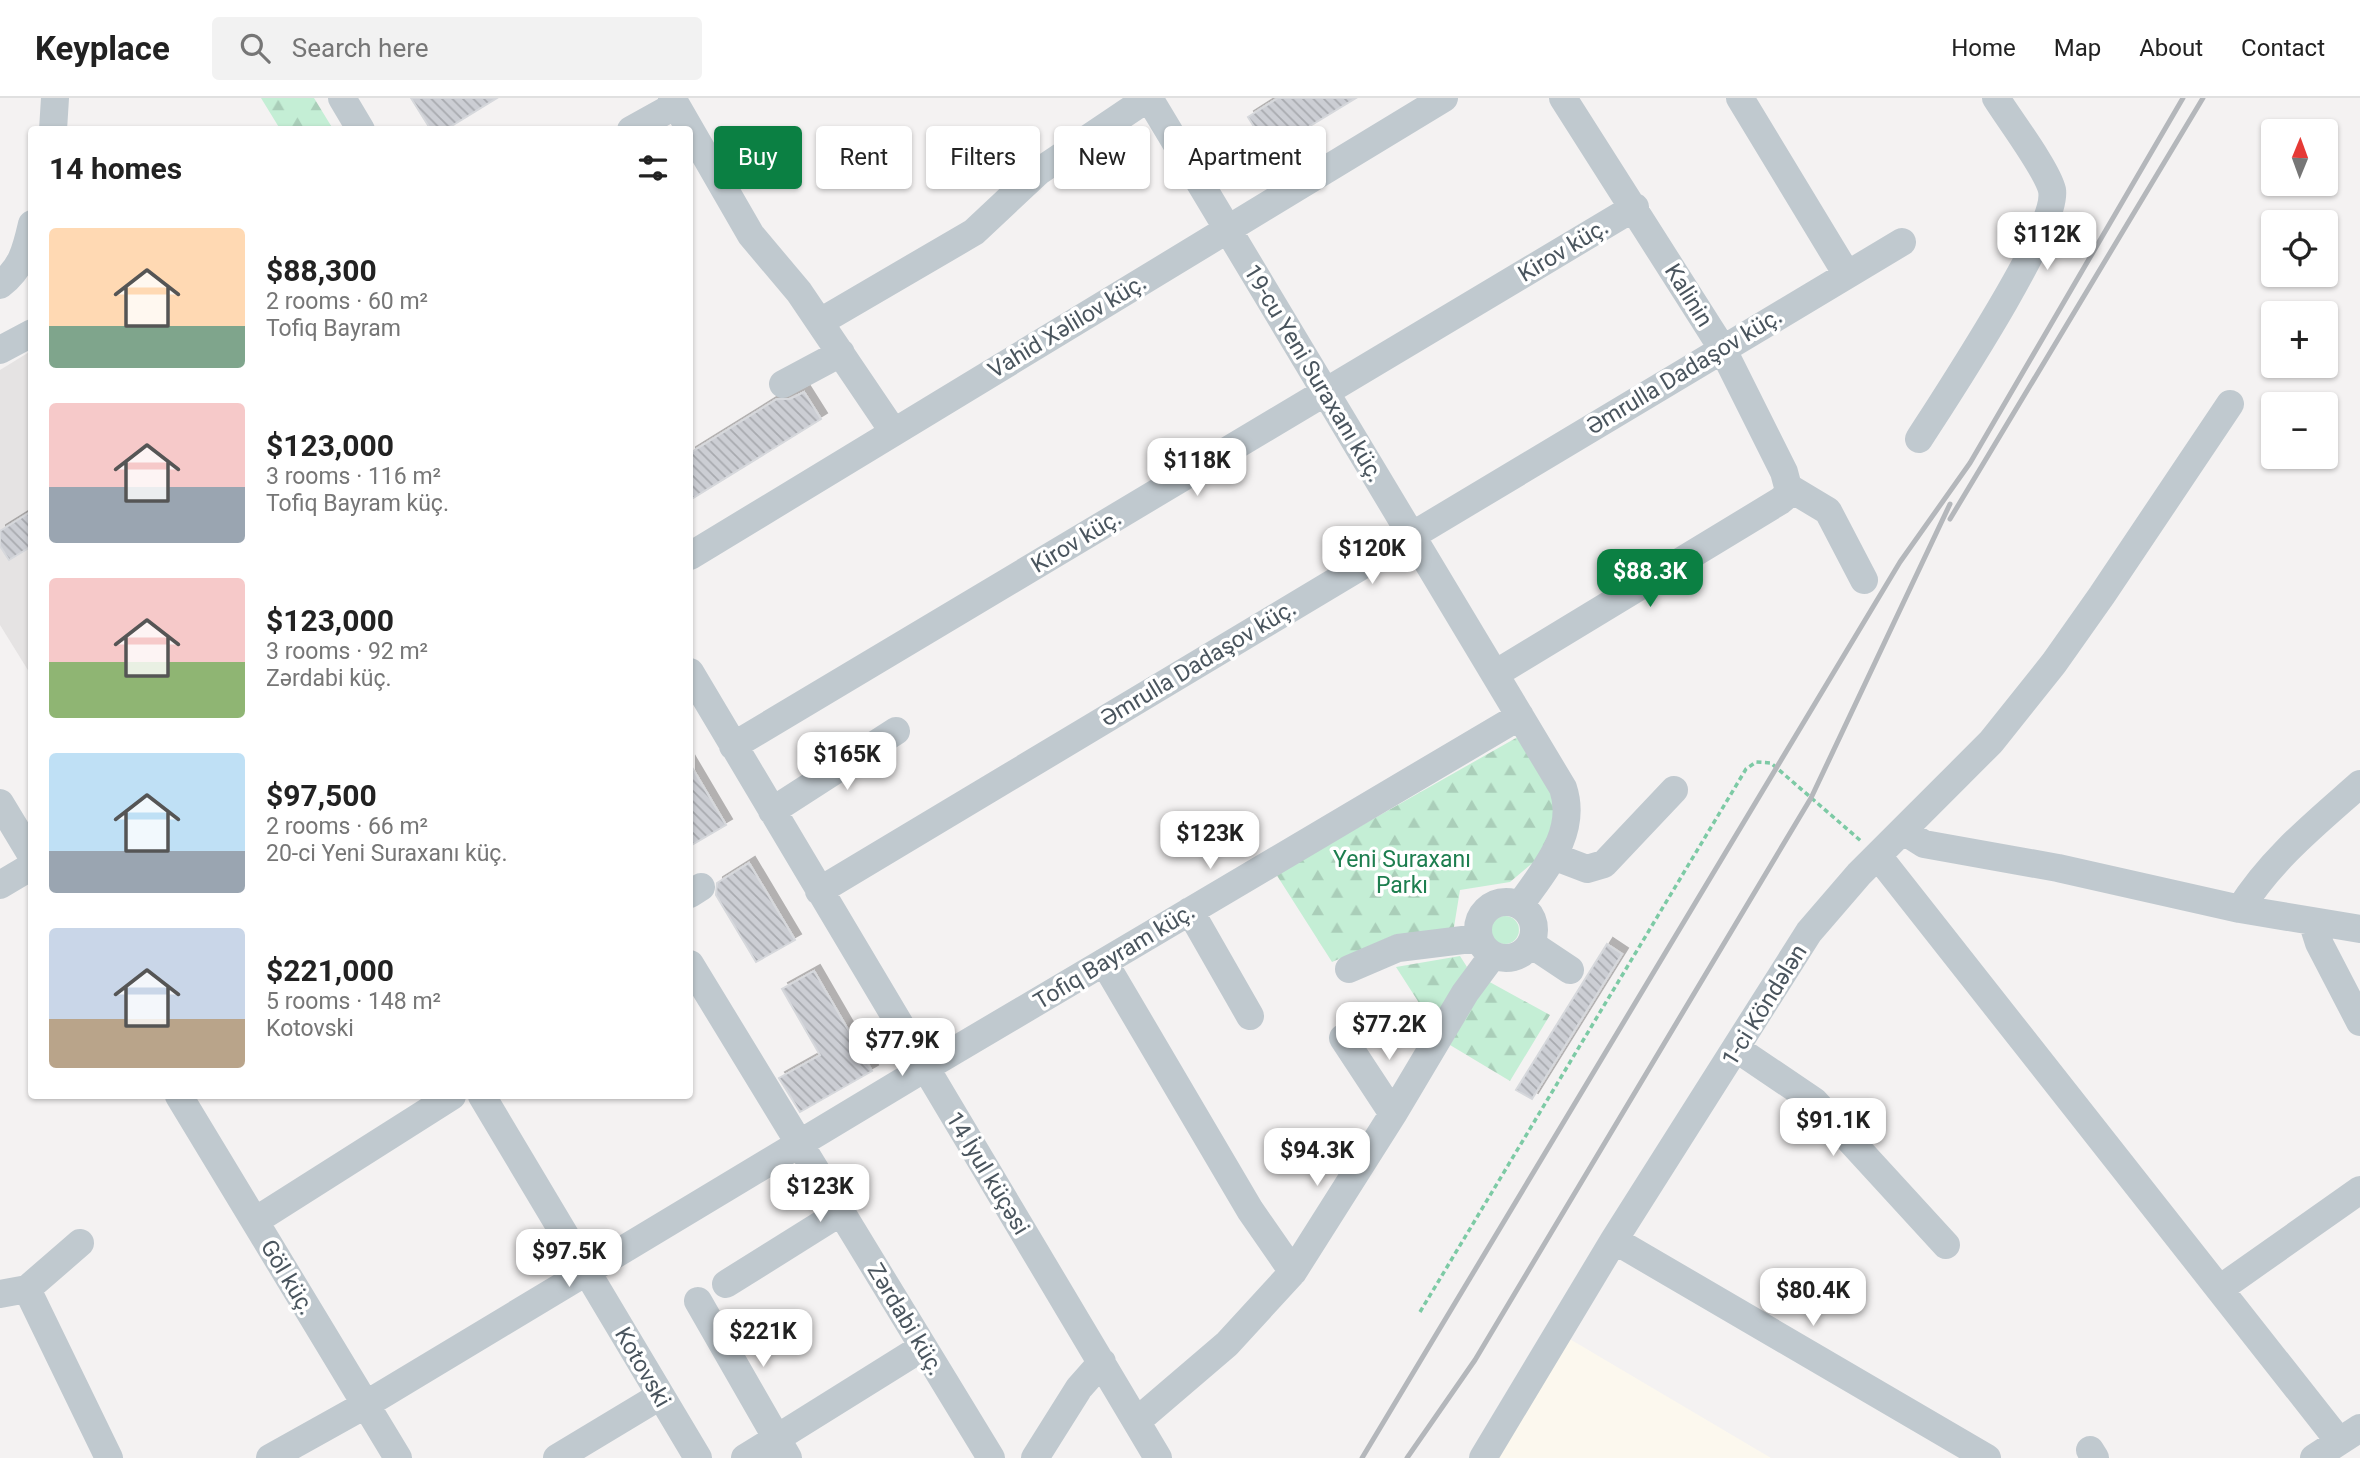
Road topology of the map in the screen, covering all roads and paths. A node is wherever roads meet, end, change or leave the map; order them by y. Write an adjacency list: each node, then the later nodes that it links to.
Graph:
1 (55, 98): 9 (street)
2 (342, 98): 10 (street)
3 (1148, 98): 15 (street, 19-cu Yeni Suraxanı küç.); 20 (street)
4 (1444, 98): 15 (street, Vahid Xəlilov küç.)
5 (1563, 98): 14 (street, Kalinin)
6 (1740, 98): 18 (street)
7 (1996, 98): 29 (street)
8 (674, 102): 11 (street); 12 (street)
9 (52, 126)
10 (359, 126)
11 (637, 126)
12 (688, 126)
13 (693, 135): 20 (street)
14 (1635, 207): 22 (street, Kalinin); 26 (street, Kirov küç.)
15 (1227, 229): 26 (street, 19-cu Yeni Suraxanı küç.); 28 (street, Vahid Xəlilov küç.)
16 (1902, 242): 18 (street, Əmrulla Dadaşov küç.)
17 (28, 264): 19 (street)
18 (1846, 273): 22 (street, Əmrulla Dadaşov küç.)
19 (0, 285)
20 (820, 322): 24 (street)
21 (28, 335): 23 (street)
22 (1722, 348): 30 (street, Kalinin); 31 (street, Əmrulla Dadaşov küç.)
23 (0, 350)
24 (841, 353): 25 (street); 28 (street)
25 (783, 384)
26 (1325, 393): 31 (street, 19-cu Yeni Suraxanı küç.); 38 (street, Kirov küç.)
27 (2230, 404): 43 (street, 1-ci Köndələn)
28 (893, 431): 32 (street, Vahid Xəlilov küç.)
29 (1919, 439)
30 (1784, 494): 33 (street); 34 (street)
31 (1411, 534): 34 (street, 19-cu Yeni Suraxanı küç.); 49 (street, Əmrulla Dadaşov küç.)
32 (693, 554)
33 (1864, 580)
34 (1495, 674): 36 (street, 19-cu Yeni Suraxanı küç.)
35 (693, 677): 38 (street, 14 İyul küçəsi)
36 (1520, 716): 45 (street, 19-cu Yeni Suraxanı küç.); 52 (street, Tofiq Bayram küç.)
37 (896, 731): 42 (street)
38 (733, 746): 42 (street, 14 İyul küçəsi)
39 (2360, 784): 51 (street)
40 (1674, 790): 45 (street)
41 (0, 803): 44 (street)
42 (772, 811): 49 (street, 14 İyul küçəsi)
43 (1905, 832): 46 (street, 1-ci Köndələn); 51 (street)
44 (28, 849)
45 (1553, 856): 50 (street, 19-cu Yeni Suraxanı küç.)
46 (1878, 856): 64 (street, 1-ci Köndələn); 80 (street); 83 (path)
47 (28, 868): 48 (street)
48 (0, 885)
49 (820, 891): 65 (street, 14 İyul küçəsi)
50 (1520, 905): 55 (street); 56 (street)
51 (2240, 909): 53 (street)
52 (1190, 911): 57 (street, Tofiq Bayram küç.); 61 (street)
53 (2312, 920): 54 (street); 62 (street)
54 (2360, 929)
55 (1531, 944): 56 (street); 60 (street)
56 (1486, 947): 59 (street); 69 (street)
57 (1104, 962): 65 (street, Tofiq Bayram küç.); 78 (street)
58 (693, 969): 70 (street, Zərdabi küç.)
59 (1349, 969)
60 (1570, 970)
61 (1250, 1016)
62 (2360, 1022)
63 (1343, 1038): 69 (street)
64 (1737, 1049): 74 (street, 1-ci Köndələn); 76 (street)
65 (925, 1068): 70 (street, Tofiq Bayram küç.); 85 (street, 14 İyul küçəsi)
66 (181, 1099): 73 (street, Göl küç.)
67 (447, 1099): 73 (street)
68 (484, 1099): 77 (street, Kotovski)
69 (1393, 1114): 78 (street)
70 (800, 1145): 72 (street, Zərdabi küç.); 77 (street, Tofiq Bayram küç.)
71 (2360, 1190): 80 (street)
72 (841, 1212): 79 (street); 84 (street, Zərdabi küç.)
73 (255, 1221): 87 (street, Göl küç.)
74 (1615, 1240): 100 (street, 1-ci Köndələn); 101 (street)
75 (80, 1242): 81 (street)
76 (1947, 1245)
77 (587, 1271): 86 (street, Kotovski); 87 (street, Tofiq Bayram küç.)
78 (1293, 1272): 88 (street)
79 (726, 1284)
80 (2221, 1288): 89 (street)
81 (13, 1292): 91 (street)
82 (698, 1301): 90 (street)
83 (1420, 1312)
84 (923, 1347): 90 (street); 97 (street, Zərdabi küç.)
85 (1102, 1362): 88 (street, 14 İyul küçəsi); 98 (street)
86 (660, 1396): 94 (street); 95 (street, Kotovski)
87 (365, 1405): 92 (street, Tofiq Bayram küç.); 93 (street, Göl küç.)
88 (1137, 1421): 99 (street, 14 İyul küçəsi)
89 (2350, 1435): 102 (street)
90 (782, 1448): 96 (street)
91 (109, 1458)
92 (270, 1458)
93 (398, 1458)
94 (557, 1458)
95 (698, 1458)
96 (745, 1458)
97 (991, 1458)
98 (1035, 1458)
99 (1158, 1458)
100 (1483, 1458)
101 (1987, 1458)
102 (2314, 1458)

